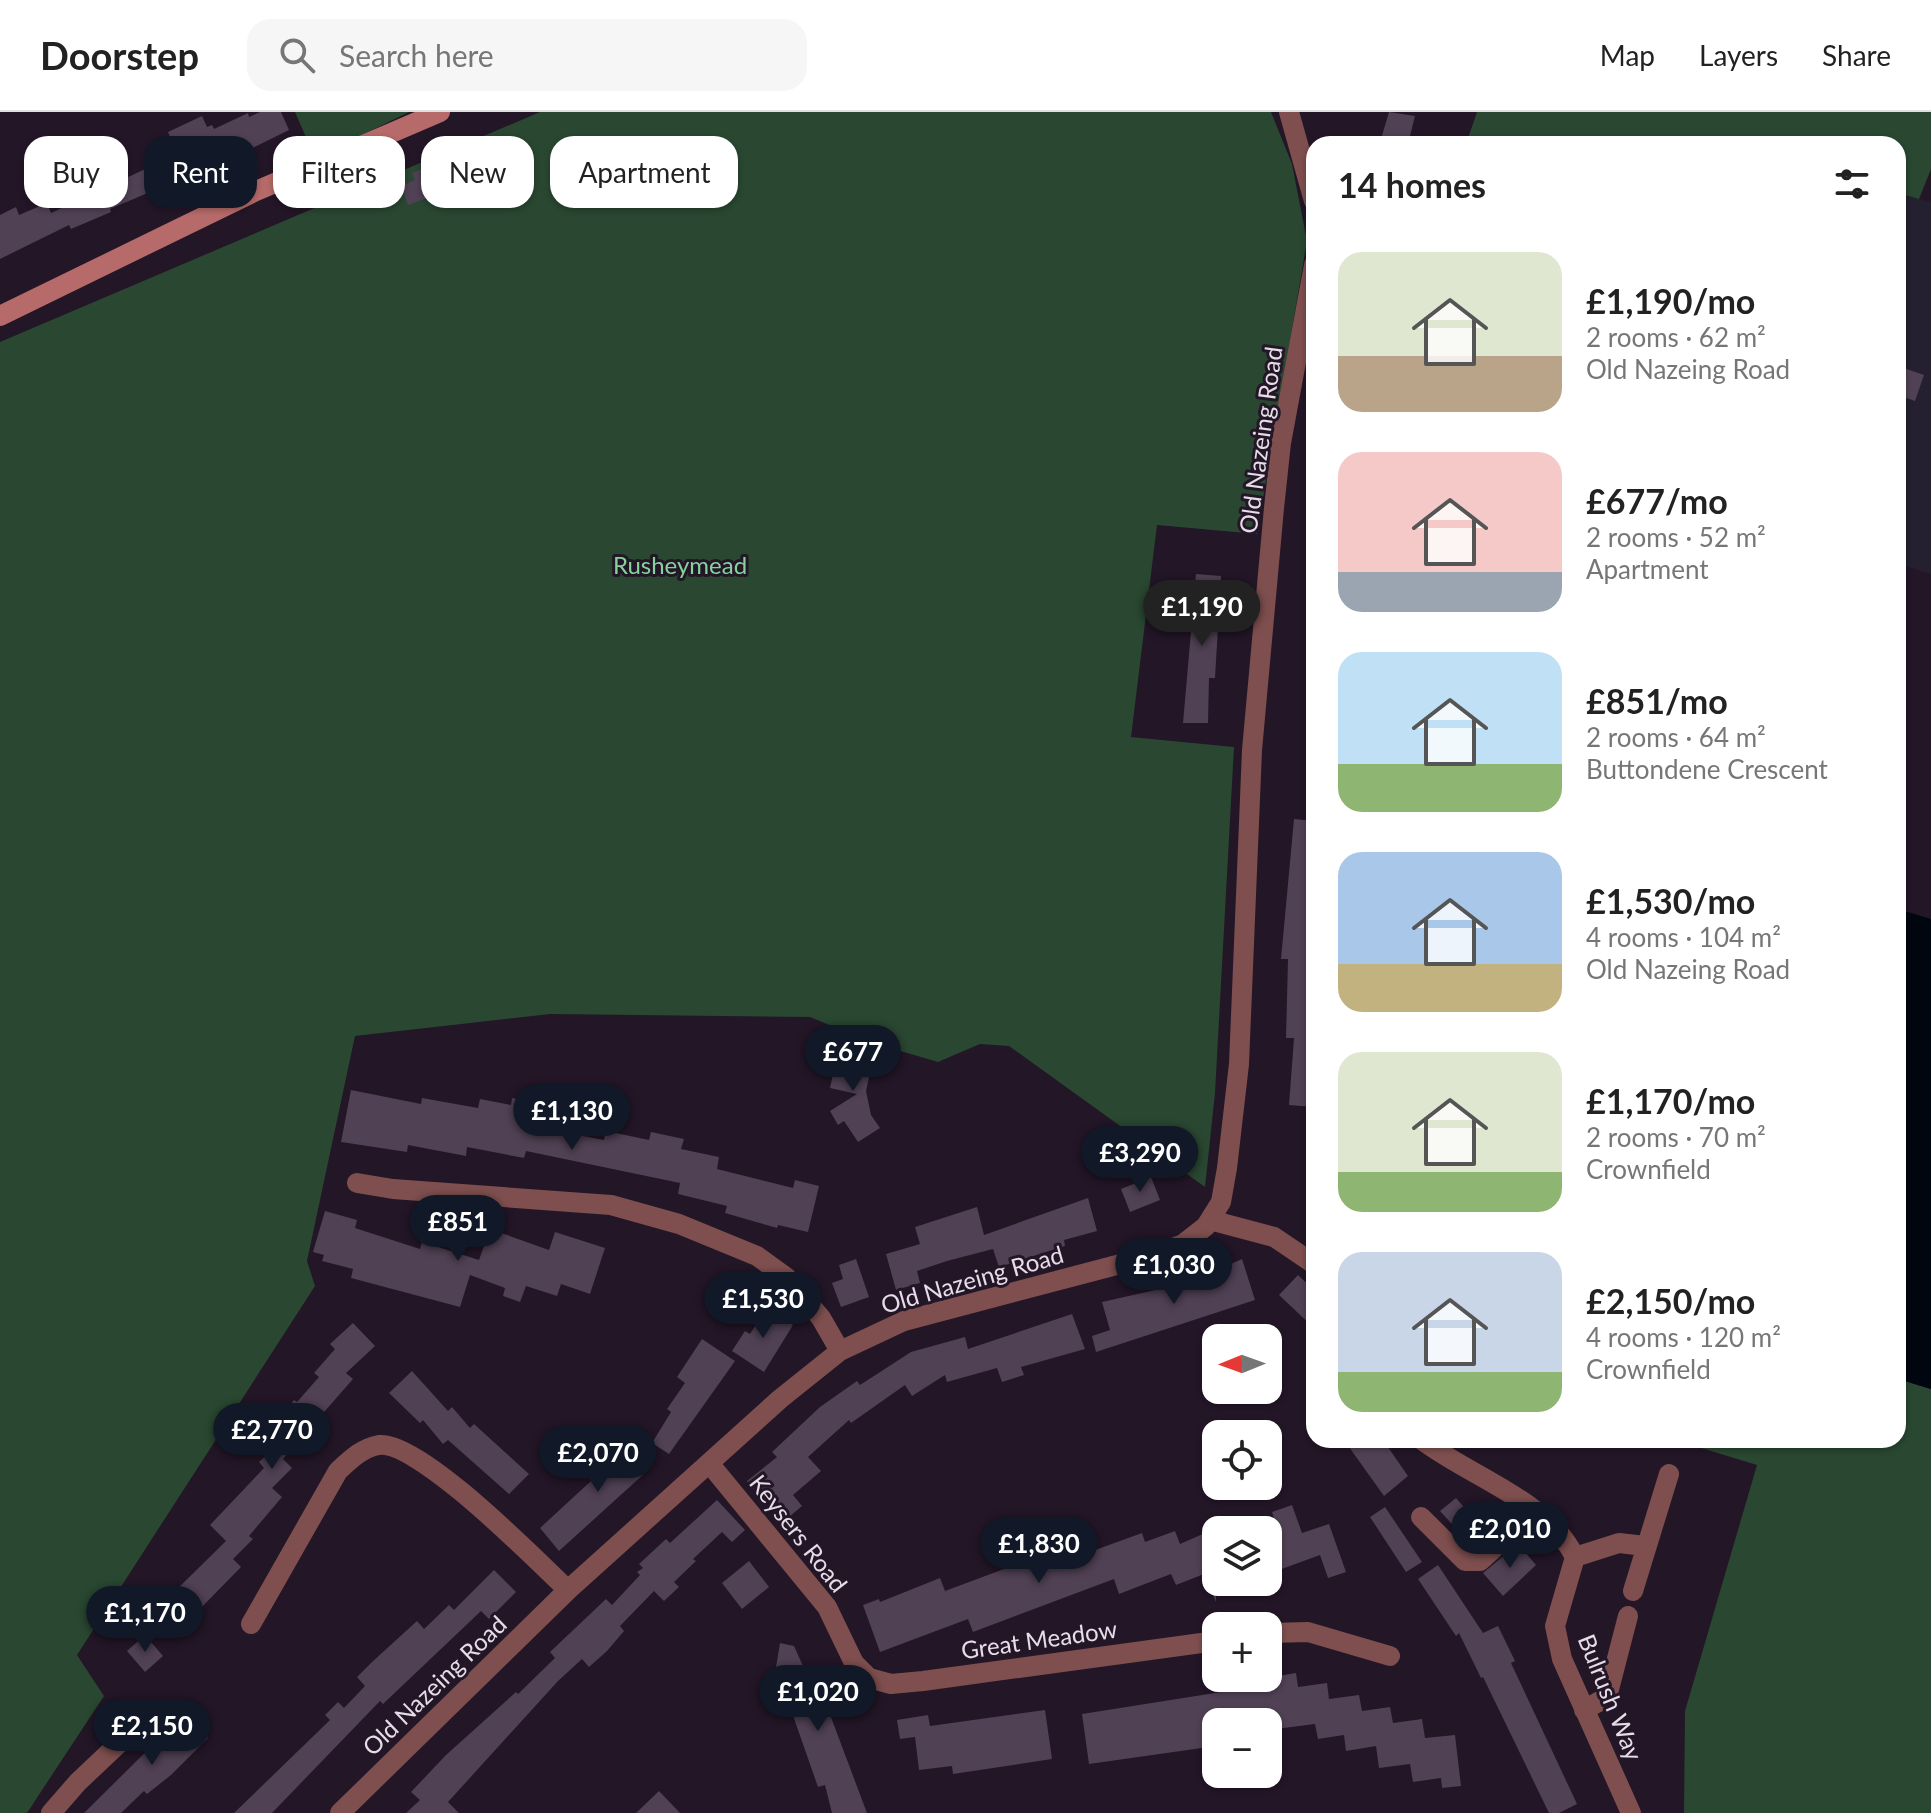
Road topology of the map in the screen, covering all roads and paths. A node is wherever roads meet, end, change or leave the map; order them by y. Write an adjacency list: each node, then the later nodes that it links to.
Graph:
1 (440, 112): 5 (main road)
2 (1289, 112): 3 (street)
3 (1306, 173)
4 (1306, 308): 7 (street, Old Nazeing Road)
5 (0, 316)
6 (357, 1183): 9 (street)
7 (1210, 1220): 8 (street); 9 (street, Old Nazeing Road)
8 (1306, 1259)
9 (840, 1351): 11 (street, Old Nazeing Road)
10 (1433, 1448): 13 (street)
11 (709, 1463): 17 (street, Old Nazeing Road); 24 (street, Keysers Road)
12 (1669, 1474): 15 (street)
13 (1535, 1511): 14 (street); 16 (street)
14 (1421, 1517)
15 (1645, 1546): 16 (street); 18 (street)
16 (1575, 1557): 25 (street, Bulrush Way)
17 (568, 1590): 20 (street); 28 (street, Old Nazeing Road)
18 (1633, 1591)
19 (1628, 1616): 25 (street)
20 (251, 1624)
21 (1282, 1633): 23 (street)
22 (1202, 1643): 24 (street, Great Meadow)
23 (1390, 1656)
24 (869, 1678)
25 (1584, 1710): 29 (street, Bulrush Way)
26 (131, 1732): 27 (street)
27 (51, 1813)
28 (340, 1813)
29 (1631, 1813)

